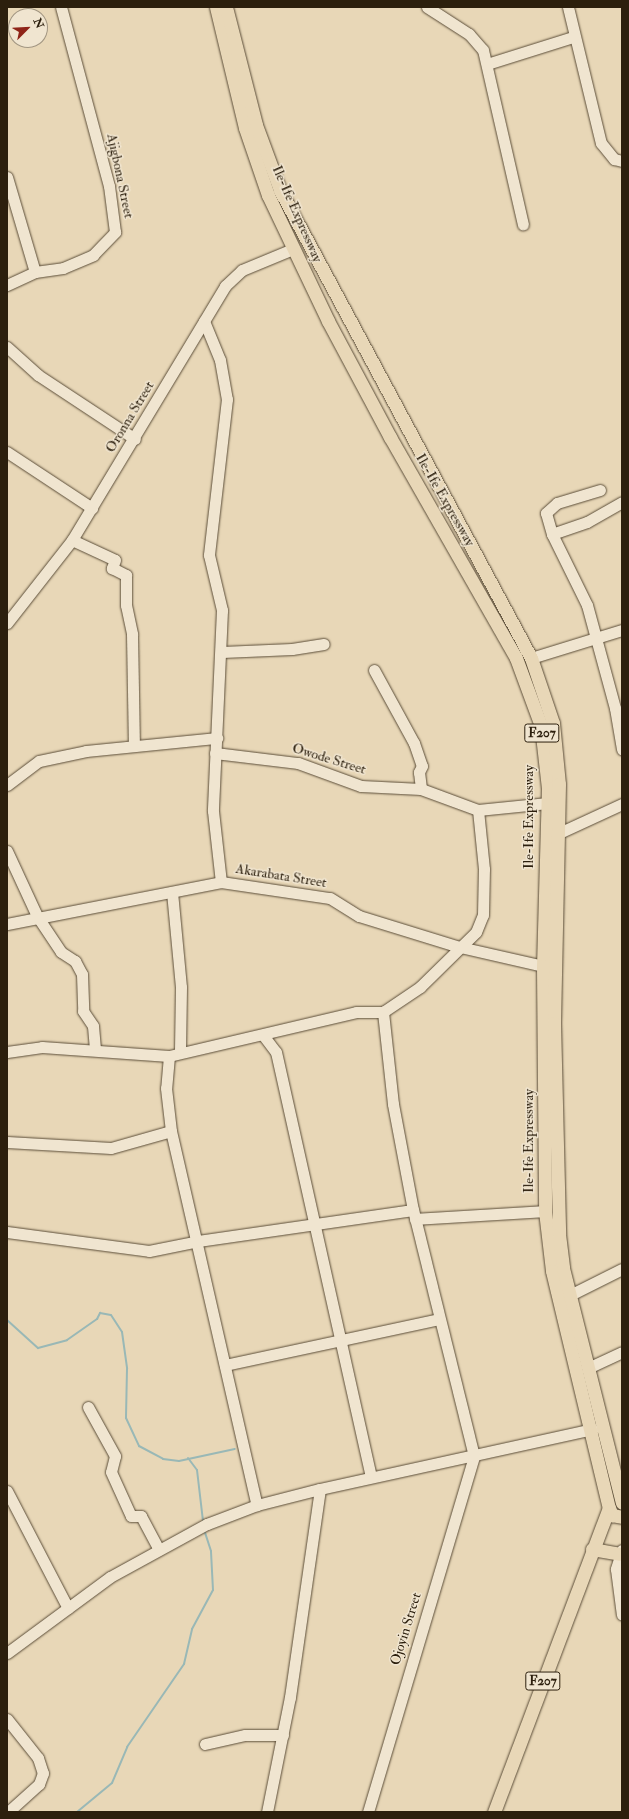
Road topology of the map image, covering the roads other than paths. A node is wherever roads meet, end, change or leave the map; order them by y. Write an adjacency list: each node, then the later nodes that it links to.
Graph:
1 (61, 7): 12 (street, Ajigbona Street)
2 (216, 7): 11 (main road, Ile-Ife Expressway / F207)
3 (226, 7): 28 (main road, Ile-Ife Expressway / F207)
4 (427, 7): 7 (street)
5 (568, 7): 6 (street)
6 (573, 37): 7 (street); 8 (street)
7 (487, 64): 10 (street)
8 (622, 161)
9 (8, 184): 12 (street)
10 (523, 224)
11 (293, 249): 14 (street, Oronna Street); 37 (main road, Ile-Ife Expressway / F207)
12 (35, 272): 13 (street, Ajigbona Street)
13 (7, 285)
14 (204, 321): 16 (street, Oronna Street); 27 (street)
15 (7, 347): 16 (street)
16 (135, 439): 20 (street, Oronna Street)
17 (7, 452): 20 (street)
18 (600, 490): 21 (street)
19 (622, 502): 21 (street)
20 (92, 508): 22 (street, Oronna Street)
21 (552, 534): 25 (street)
22 (72, 540): 23 (street, Oronna Street); 32 (street)
23 (7, 623)
24 (622, 630): 25 (street)
25 (597, 638): 28 (street); 30 (street)
26 (324, 644): 27 (street)
27 (222, 652): 31 (street)
28 (531, 658): 40 (main road, Ile-Ife Expressway / F207)
29 (374, 670): 36 (street)
30 (618, 708): 33 (street)
31 (217, 738): 32 (street); 34 (street)
32 (134, 746): 35 (street)
33 (622, 749)
34 (215, 753): 36 (street, Owode Street); 42 (street)
35 (7, 785)
36 (421, 789): 39 (street, Owode Street)
37 (548, 803): 39 (street, Owode Street); 47 (main road, Ile-Ife Expressway / F207)
38 (622, 804): 40 (street)
39 (478, 810): 46 (street)
40 (557, 834): 62 (main road, Ile-Ife Expressway / F207)
41 (7, 851): 44 (street)
42 (221, 882): 43 (street, Akarabata Street); 46 (street, Akarabata Street)
43 (172, 892): 44 (street, Akarabata Street); 52 (street)
44 (37, 916): 45 (street, Akarabata Street); 50 (street)
45 (7, 924)
46 (460, 947): 47 (street, Akarabata Street); 48 (street)
47 (544, 966): 56 (main road, Ile-Ife Expressway / F207)
48 (383, 1012): 49 (street); 57 (street)
49 (263, 1035): 52 (street); 58 (street)
50 (95, 1050): 51 (street); 53 (street)
51 (7, 1052)
52 (180, 1052): 53 (street)
53 (169, 1056): 54 (street)
54 (171, 1131): 55 (street); 60 (street)
55 (7, 1142)
56 (545, 1211): 57 (street); 62 (main road, Ile-Ife Expressway / F207)
57 (414, 1215): 58 (street); 63 (street)
58 (314, 1225): 60 (street); 64 (street)
59 (7, 1232): 60 (street)
60 (198, 1240): 66 (street)
61 (622, 1270): 62 (street)
62 (566, 1298): 67 (main road, Ile-Ife Expressway / F207); 69 (main road, Ile-Ife Expressway / F207)
63 (439, 1319): 64 (street); 70 (street)
64 (340, 1341): 66 (street); 71 (street)
65 (622, 1352): 67 (street)
66 (225, 1365): 75 (street)
67 (590, 1367): 74 (main road, Ile-Ife Expressway / F207)
68 (88, 1407): 78 (street)
69 (592, 1429): 70 (street); 76 (main road, Ile-Ife Expressway / F207)
70 (474, 1456): 71 (street); 89 (street, Ojoyin Street)
71 (371, 1477): 72 (street)
72 (320, 1489): 75 (street); 85 (street)
73 (7, 1491): 81 (street)
74 (622, 1503)
75 (257, 1505): 78 (street)
76 (609, 1508): 77 (main road); 79 (main road, F207)
77 (622, 1517)
78 (158, 1548): 81 (street)
79 (592, 1549): 80 (main road); 90 (main road, F207)
80 (620, 1552): 82 (street)
81 (68, 1608): 83 (street)
82 (622, 1615)
83 (7, 1654)
84 (7, 1719): 87 (street)
85 (283, 1735): 86 (street); 88 (street)
86 (204, 1744)
87 (8, 1812)
88 (268, 1812)
89 (368, 1812)
90 (494, 1812)

